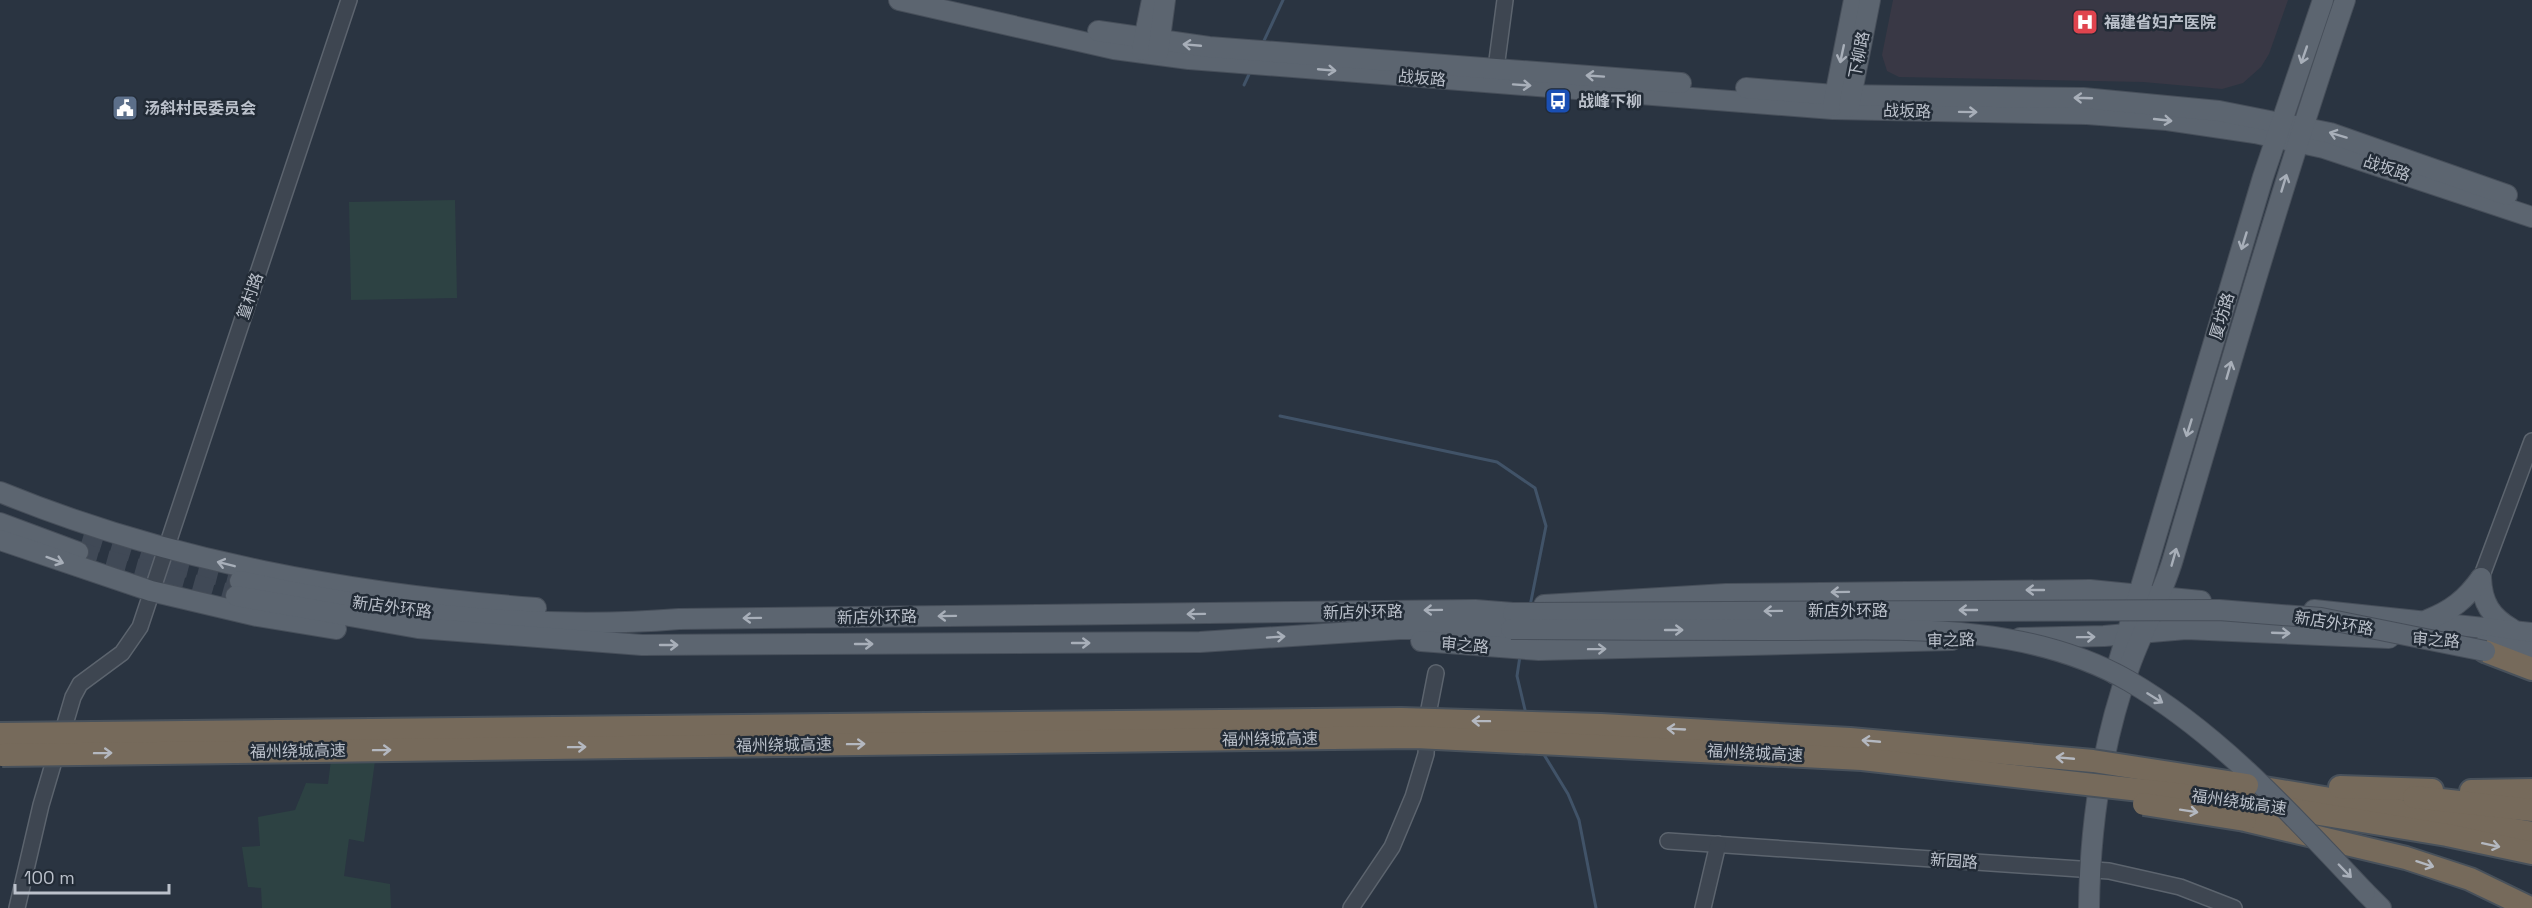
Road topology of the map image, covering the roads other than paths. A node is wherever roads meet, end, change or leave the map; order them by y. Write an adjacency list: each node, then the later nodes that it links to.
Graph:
1 (349, 0): 24 (street, 篁村路)
2 (899, 0): 11 (main road)
3 (961, 0): 11 (main road)
4 (1152, 0): 11 (main road)
5 (1165, 0): 11 (main road)
6 (1505, 0): 13 (street)
7 (1854, 0): 14 (main road, 下柳路, one-way to 14)
8 (1870, 0): 14 (main road, 下柳路)
9 (2323, 0): 15 (main road, 厦坊路, one-way to 15)
10 (2345, 0): 16 (main road, 厦坊路)
11 (1150, 48): 12 (main road)
12 (1272, 58): 13 (main road, 战坂路); 14 (main road, 战坂路, one-way to 14)
13 (1496, 68): 14 (main road, 战坂路, one-way to 13)
14 (1842, 102): 15 (main road, 战坂路)
15 (2279, 130): 16 (main road, 战坂路); 27 (main road, 厦坊路, one-way to 27)
16 (2300, 134): 17 (main road, 战坂路, one-way to 16); 18 (main road, 战坂路); 27 (main road, 厦坊路, one-way to 16)
17 (2532, 204)
18 (2532, 217)
19 (2532, 441): 25 (street)
20 (0, 492): 24 (main road)
21 (0, 506): 22 (main road)
22 (0, 523)
23 (0, 540): 26 (main road, one-way to 26)
24 (165, 548): 26 (street, 篁村路); 29 (main road, one-way to 24)
25 (2481, 578): 30 (main road); 33 (main road)
26 (151, 591): 34 (main road); 49 (street, 篁村路)
27 (2148, 598): 28 (main road, 审之路, one-way to 28); 30 (main road, 审之路); 32 (main road, 厦坊路)
28 (1512, 616): 29 (main road, 新店外环路, one-way to 29); 31 (main road, 新店外环路); 35 (main road, 新店外环路, one-way to 28, bridge); 55 (main road, 新店外环路, one-way to 55, bridge)
29 (679, 619): 34 (main road, 新店外环路)
30 (2425, 620): 33 (main road, 审之路)
31 (1369, 632): 32 (main road, 审之路, one-way to 32); 34 (main road, 新店外环路, one-way to 31)
32 (2136, 632): 36 (main road, 审之路, one-way to 36); 48 (main road, 厦坊路)
33 (2524, 632)
34 (642, 645)
35 (2485, 651): 37 (highway)
36 (2532, 652)
37 (2532, 667)
38 (1436, 673): 50 (street)
39 (1, 744): 42 (highway, 福州绕城高速, one-way to 42, bridge); 42 (highway, 福州绕城高速, one-way to 39, bridge)
40 (2340, 787): 41 (highway); 42 (highway); 43 (highway)
41 (2532, 790)
42 (2247, 796): 44 (highway, 福州绕城高速); 47 (highway, 福州绕城高速, one-way to 47); 56 (highway, one-way to 56)
43 (2532, 810)
44 (2532, 833)
45 (1668, 841): 46 (street, 新园路)
46 (1718, 844): 48 (street, 新园路); 51 (street)
47 (2532, 853)
48 (2083, 870): 52 (main road); 53 (main road); 54 (street, 新园路)
49 (17, 908)
50 (1352, 908)
51 (1703, 908)
52 (2076, 908)
53 (2089, 908)
54 (2234, 908)
55 (2381, 908)
56 (2530, 908)

